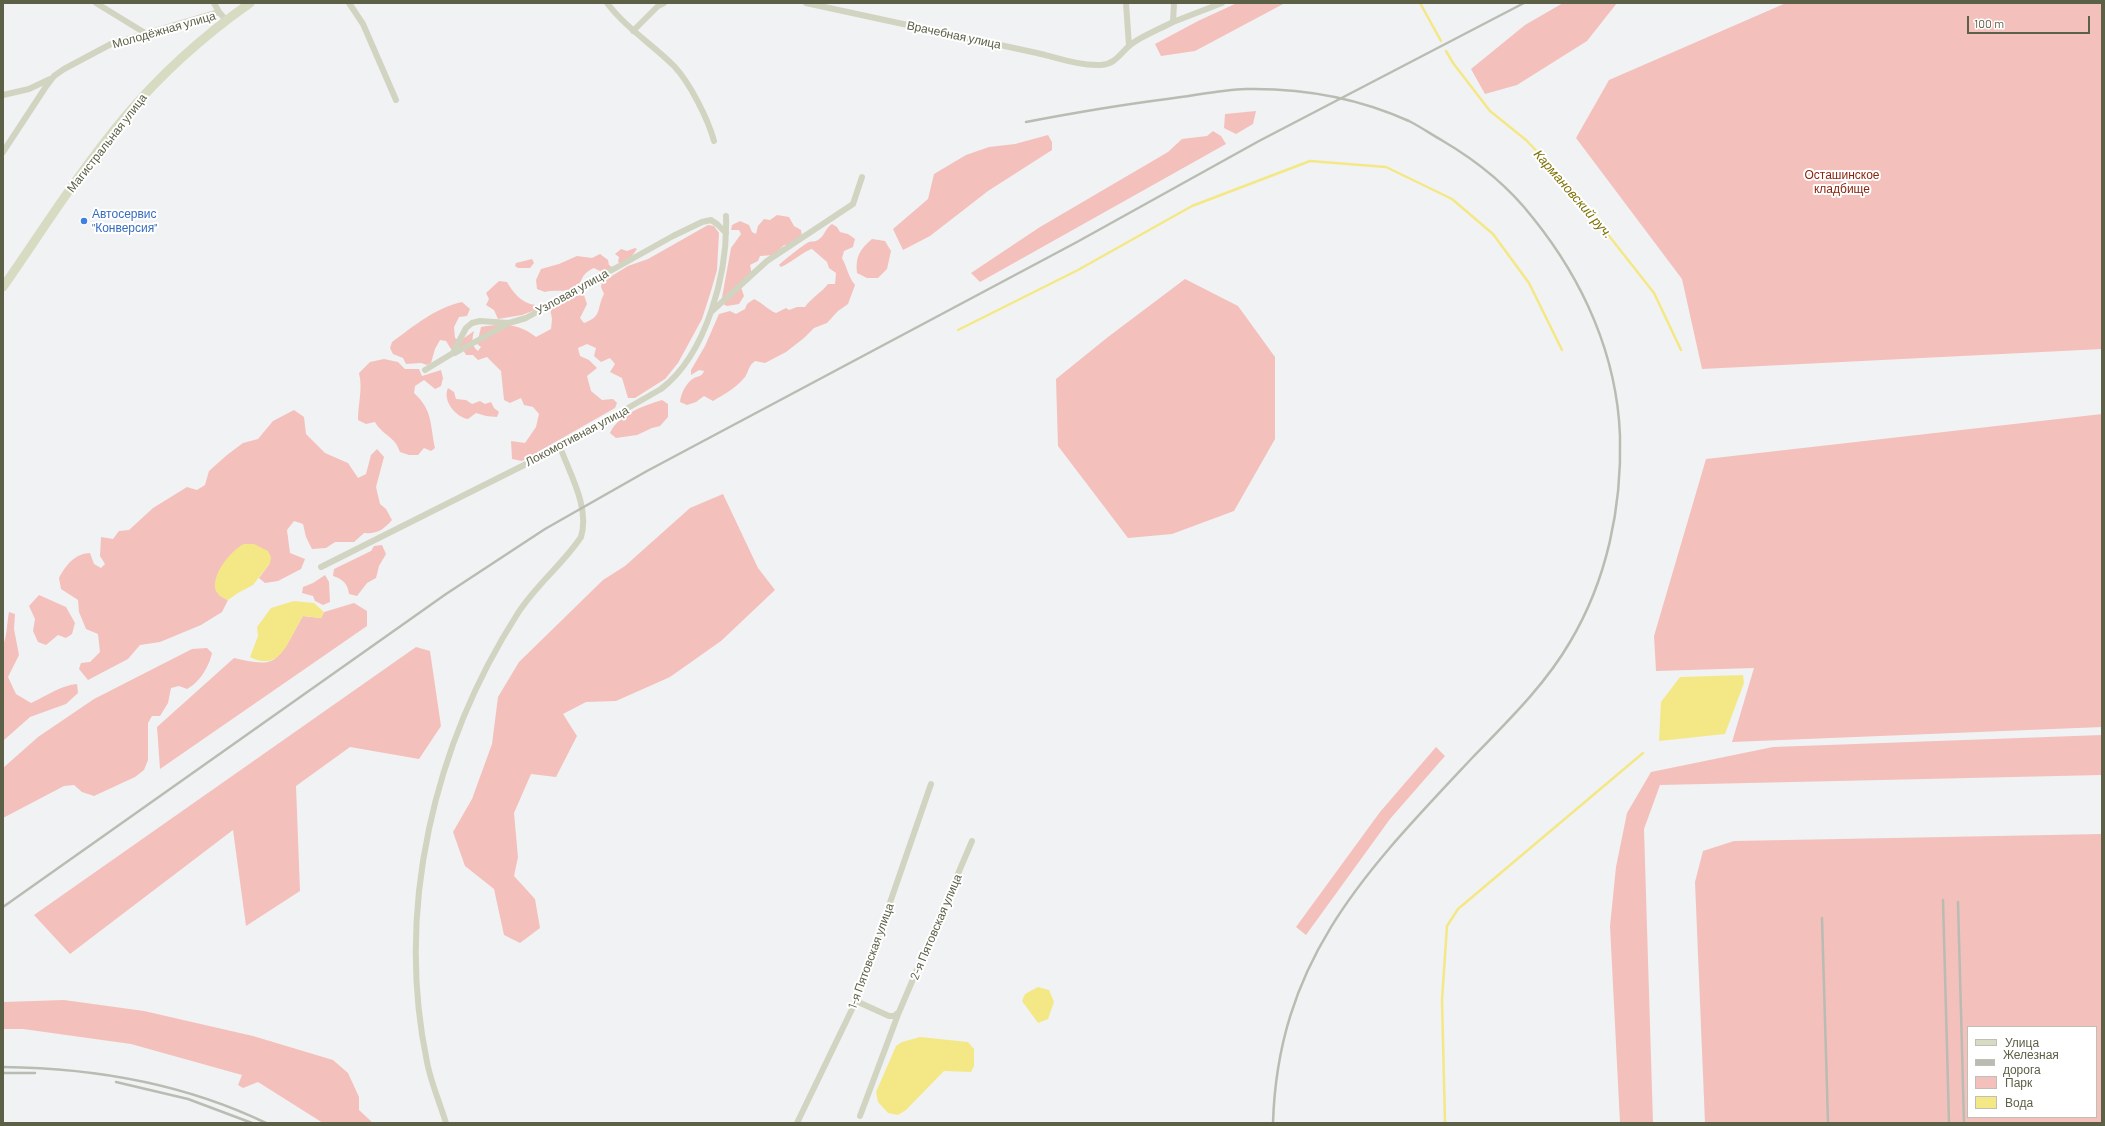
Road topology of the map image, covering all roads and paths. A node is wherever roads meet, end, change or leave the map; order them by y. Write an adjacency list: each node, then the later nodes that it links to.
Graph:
1 (96, 3): 15 (street)
2 (214, 3): 11 (street)
3 (250, 3): 12 (main road, Магистральная улица)
4 (349, 3): 19 (street)
5 (607, 3): 14 (street)
6 (664, 3): 14 (street)
7 (806, 3): 16 (street, Врачебная улица)
8 (1126, 3): 16 (street)
9 (1174, 3): 13 (street)
10 (1222, 3): 13 (street)
11 (219, 12): 12 (street, Молодёжная улица); 15 (street, Молодёжная улица)
12 (226, 20): 25 (main road, Магистральная улица)
13 (1172, 22): 16 (street)
14 (633, 31): 20 (street)
15 (145, 33): 17 (street, Молодёжная улица)
16 (1129, 46)
17 (54, 76): 18 (street); 21 (street, Молодёжная улица)
18 (3, 94)
19 (396, 100)
20 (714, 141)
21 (3, 152)
22 (862, 177): 26 (street)
23 (726, 216): 24 (street, Локомотивная улица)
24 (726, 233): 26 (street, Локомотивная улица); 27 (street, Узловая улица)
25 (3, 287)
26 (711, 312): 30 (street, Локомотивная улица)
27 (509, 323): 28 (street); 28 (street, Узловая улица)
28 (453, 353): 29 (street)
29 (425, 370)
30 (560, 447): 31 (street, Локомотивная улица); 37 (street)
31 (321, 567)
32 (931, 784): 34 (street, 1-я Пятовская улица)
33 (972, 841): 35 (street, 2-я Пятовская улица)
34 (856, 1002): 35 (street); 38 (street, 1-я Пятовская улица)
35 (899, 1012): 36 (street, 2-я Пятовская улица)
36 (860, 1116)
37 (446, 1123)
38 (798, 1123)

